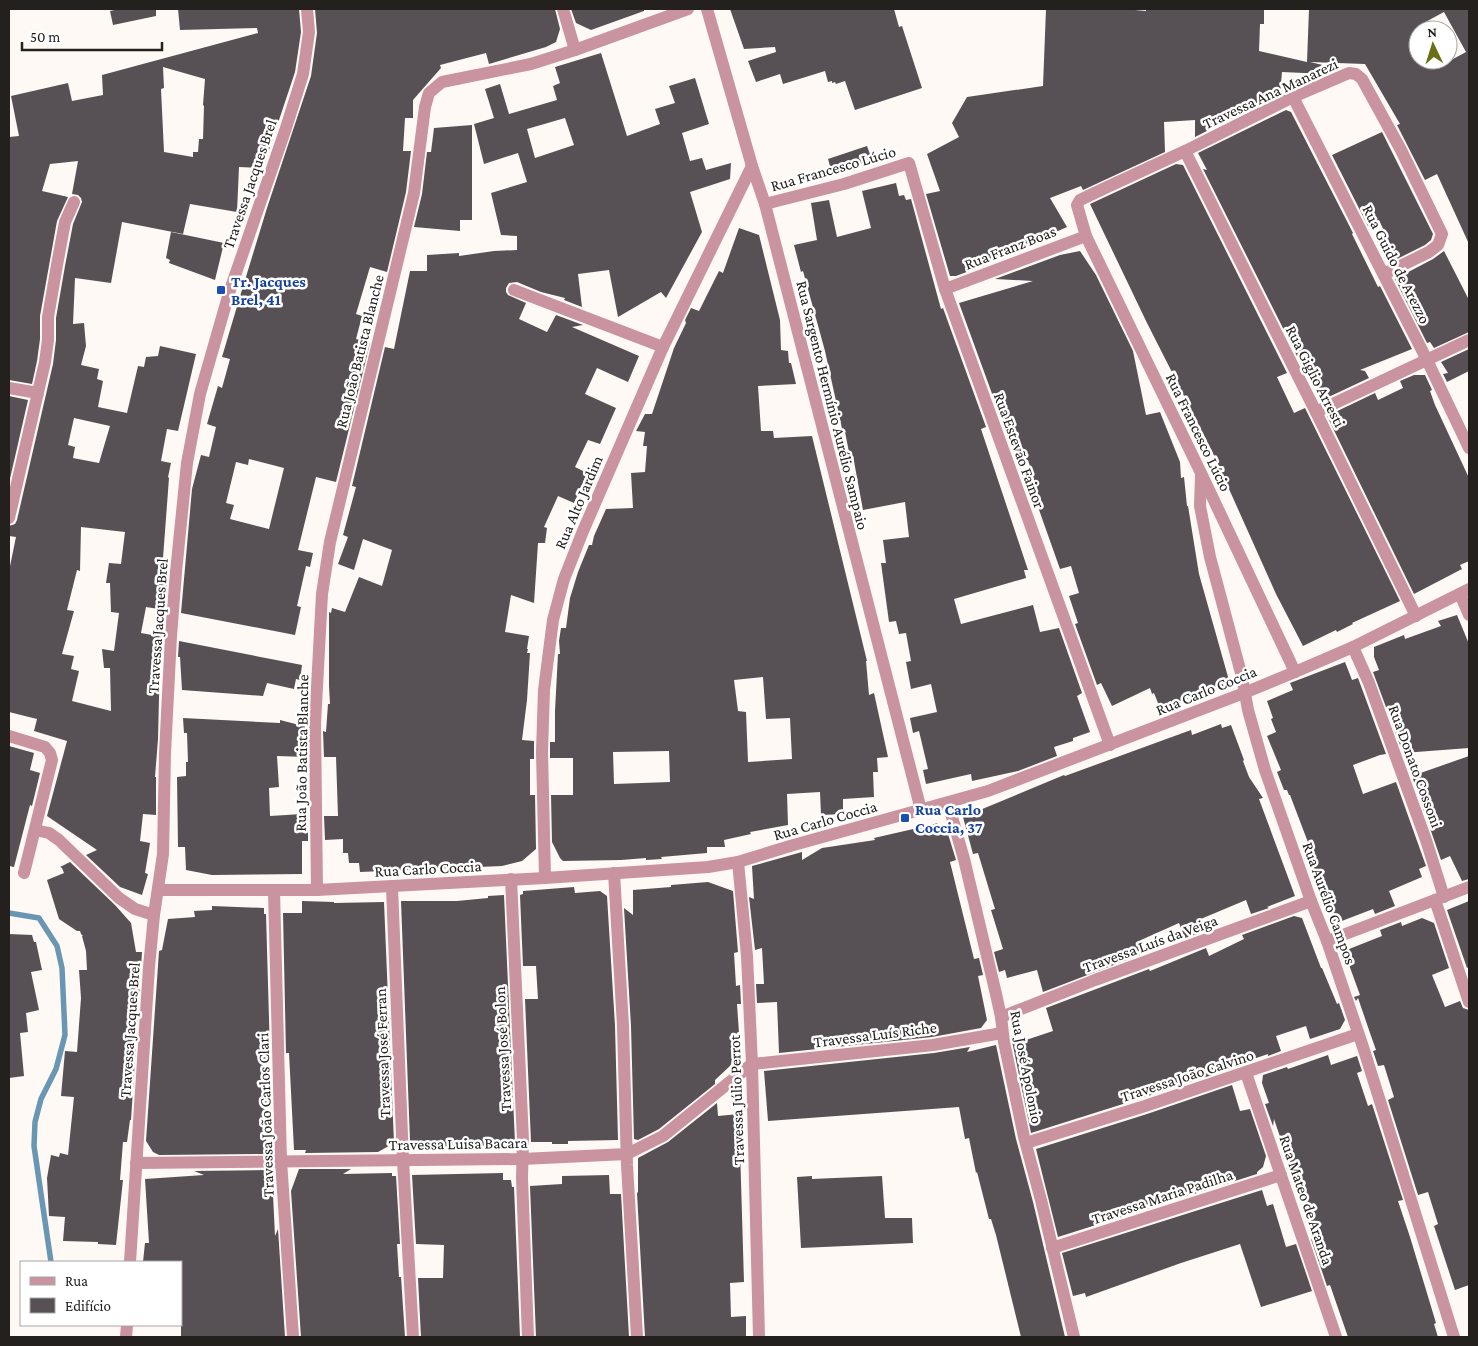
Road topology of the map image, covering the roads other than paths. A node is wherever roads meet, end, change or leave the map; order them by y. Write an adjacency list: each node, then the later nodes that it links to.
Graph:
1 (307, 9): 44 (street, Travessa Jacques Brel)
2 (563, 9): 5 (street)
3 (688, 9): 5 (street, Rua João Batista Blanche)
4 (707, 9): 9 (street, Rua Sargento Hermínio Aurélio Sampaio)
5 (575, 50): 45 (street, Rua João Batista Blanche)
6 (1293, 97): 7 (street, Travessa Ana Manarezi); 14 (street, Rua Guido de Arezzo); 14 (street, Travessa Ana Manarezi)
7 (1185, 151): 12 (street, Travessa Ana Manarezi); 22 (street, Rua Giglio Arresti)
8 (909, 162): 11 (street, Rua Francesco Lúcio); 15 (street, Rua Estevão Fainor)
9 (752, 166): 11 (street, Rua Sargento Hermínio Aurélio Sampaio); 18 (street, Rua Alto Jardim)
10 (74, 202): 21 (street)
11 (765, 204): 35 (street, Rua Sargento Hermínio Aurélio Sampaio)
12 (1077, 205): 13 (street, Rua Francesco Lúcio)
13 (1086, 236): 15 (street, Rua Franz Boas); 24 (street, Rua Francesco Lúcio)
14 (1384, 274): 19 (street, Rua Guido de Arezzo)
15 (945, 288): 33 (street, Rua Estevão Fainor)
16 (514, 290): 18 (street)
17 (1469, 340): 19 (street)
18 (663, 347): 40 (street, Rua Alto Jardim)
19 (1427, 360): 22 (street); 23 (street, Rua Guido de Arezzo)
20 (9, 388): 21 (street)
21 (38, 393): 25 (street)
22 (1316, 412): 27 (street, Rua Giglio Arresti)
23 (1469, 448)
24 (1202, 473): 30 (street, Rua Francesco Lúcio); 31 (street, Rua Aurélio Campos)
25 (9, 518)
26 (1465, 591): 27 (street, Rua Carlo Coccia); 28 (street)
27 (1416, 616): 29 (street, Rua Carlo Coccia)
28 (1469, 616)
29 (1353, 647): 30 (street, Rua Carlo Coccia); 47 (street, Rua Donato Cossoni)
30 (1294, 672): 31 (street, Rua Carlo Coccia)
31 (1244, 693): 33 (street, Rua Carlo Coccia); 48 (street, Rua Aurélio Campos)
32 (9, 736): 36 (street)
33 (1110, 745): 34 (street, Rua Carlo Coccia)
34 (948, 803): 35 (street, Rua Carlo Coccia); 52 (street, Rua José Apolonio)
35 (921, 810): 37 (street, Rua Carlo Coccia)
36 (34, 830): 38 (street); 49 (street)
37 (738, 862): 39 (street, Rua Carlo Coccia); 55 (street, Travessa Júlio Perrot)
38 (24, 873)
39 (614, 873): 40 (street, Rua Carlo Coccia); 58 (street)
40 (545, 878): 41 (street, Rua Carlo Coccia)
41 (511, 879): 42 (street, Rua Carlo Coccia); 59 (street, Travessa José Bolon)
42 (392, 887): 45 (street, Rua Carlo Coccia); 60 (street, Travessa José Ferran)
43 (1469, 887): 47 (street)
44 (158, 890): 46 (street, Rua Carlo Coccia); 49 (street, Travessa Jacques Brel)
45 (317, 890): 46 (street, Rua Carlo Coccia)
46 (274, 891): 61 (street, Travessa João Carlos Clari)
47 (1440, 898): 50 (street); 51 (street)
48 (1311, 901): 50 (street, Rua Aurélio Campos); 52 (street, Travessa Luís da Veiga)
49 (154, 915): 62 (street, Travessa Jacques Brel)
50 (1327, 941): 54 (street, Rua Aurélio Campos)
51 (1469, 1002)
52 (1001, 1017): 53 (street, Rua José Apolonio)
53 (1002, 1033): 55 (street, Travessa Luís Riche); 57 (street, Rua José Apolonio)
54 (1358, 1034): 56 (street, Travessa João Calvino); 73 (street, Rua Aurélio Campos)
55 (752, 1064): 58 (street, Travessa Luisa Bacara); 70 (street, Travessa Júlio Perrot)
56 (1246, 1073): 57 (street, Travessa João Calvino); 63 (street, Rua Mateo de Aranda)
57 (1026, 1143): 64 (street, Rua José Apolonio)
58 (627, 1154): 59 (street, Travessa Luisa Bacara); 69 (street)
59 (522, 1159): 60 (street, Travessa Luisa Bacara); 68 (street, Travessa José Bolon)
60 (403, 1160): 61 (street, Travessa Luisa Bacara); 67 (street, Travessa José Ferran)
61 (281, 1161): 62 (street, Travessa Luisa Bacara); 66 (street, Travessa João Carlos Clari)
62 (136, 1162): 65 (street, Travessa Jacques Brel)
63 (1281, 1175): 64 (street, Travessa Maria Padilha); 72 (street, Rua Mateo de Aranda)
64 (1052, 1248): 71 (street, Rua José Apolonio)
65 (130, 1261)
66 (293, 1337)
67 (413, 1337)
68 (528, 1337)
69 (637, 1337)
70 (759, 1337)
71 (1074, 1337)
72 (1336, 1337)
73 (1454, 1337)

